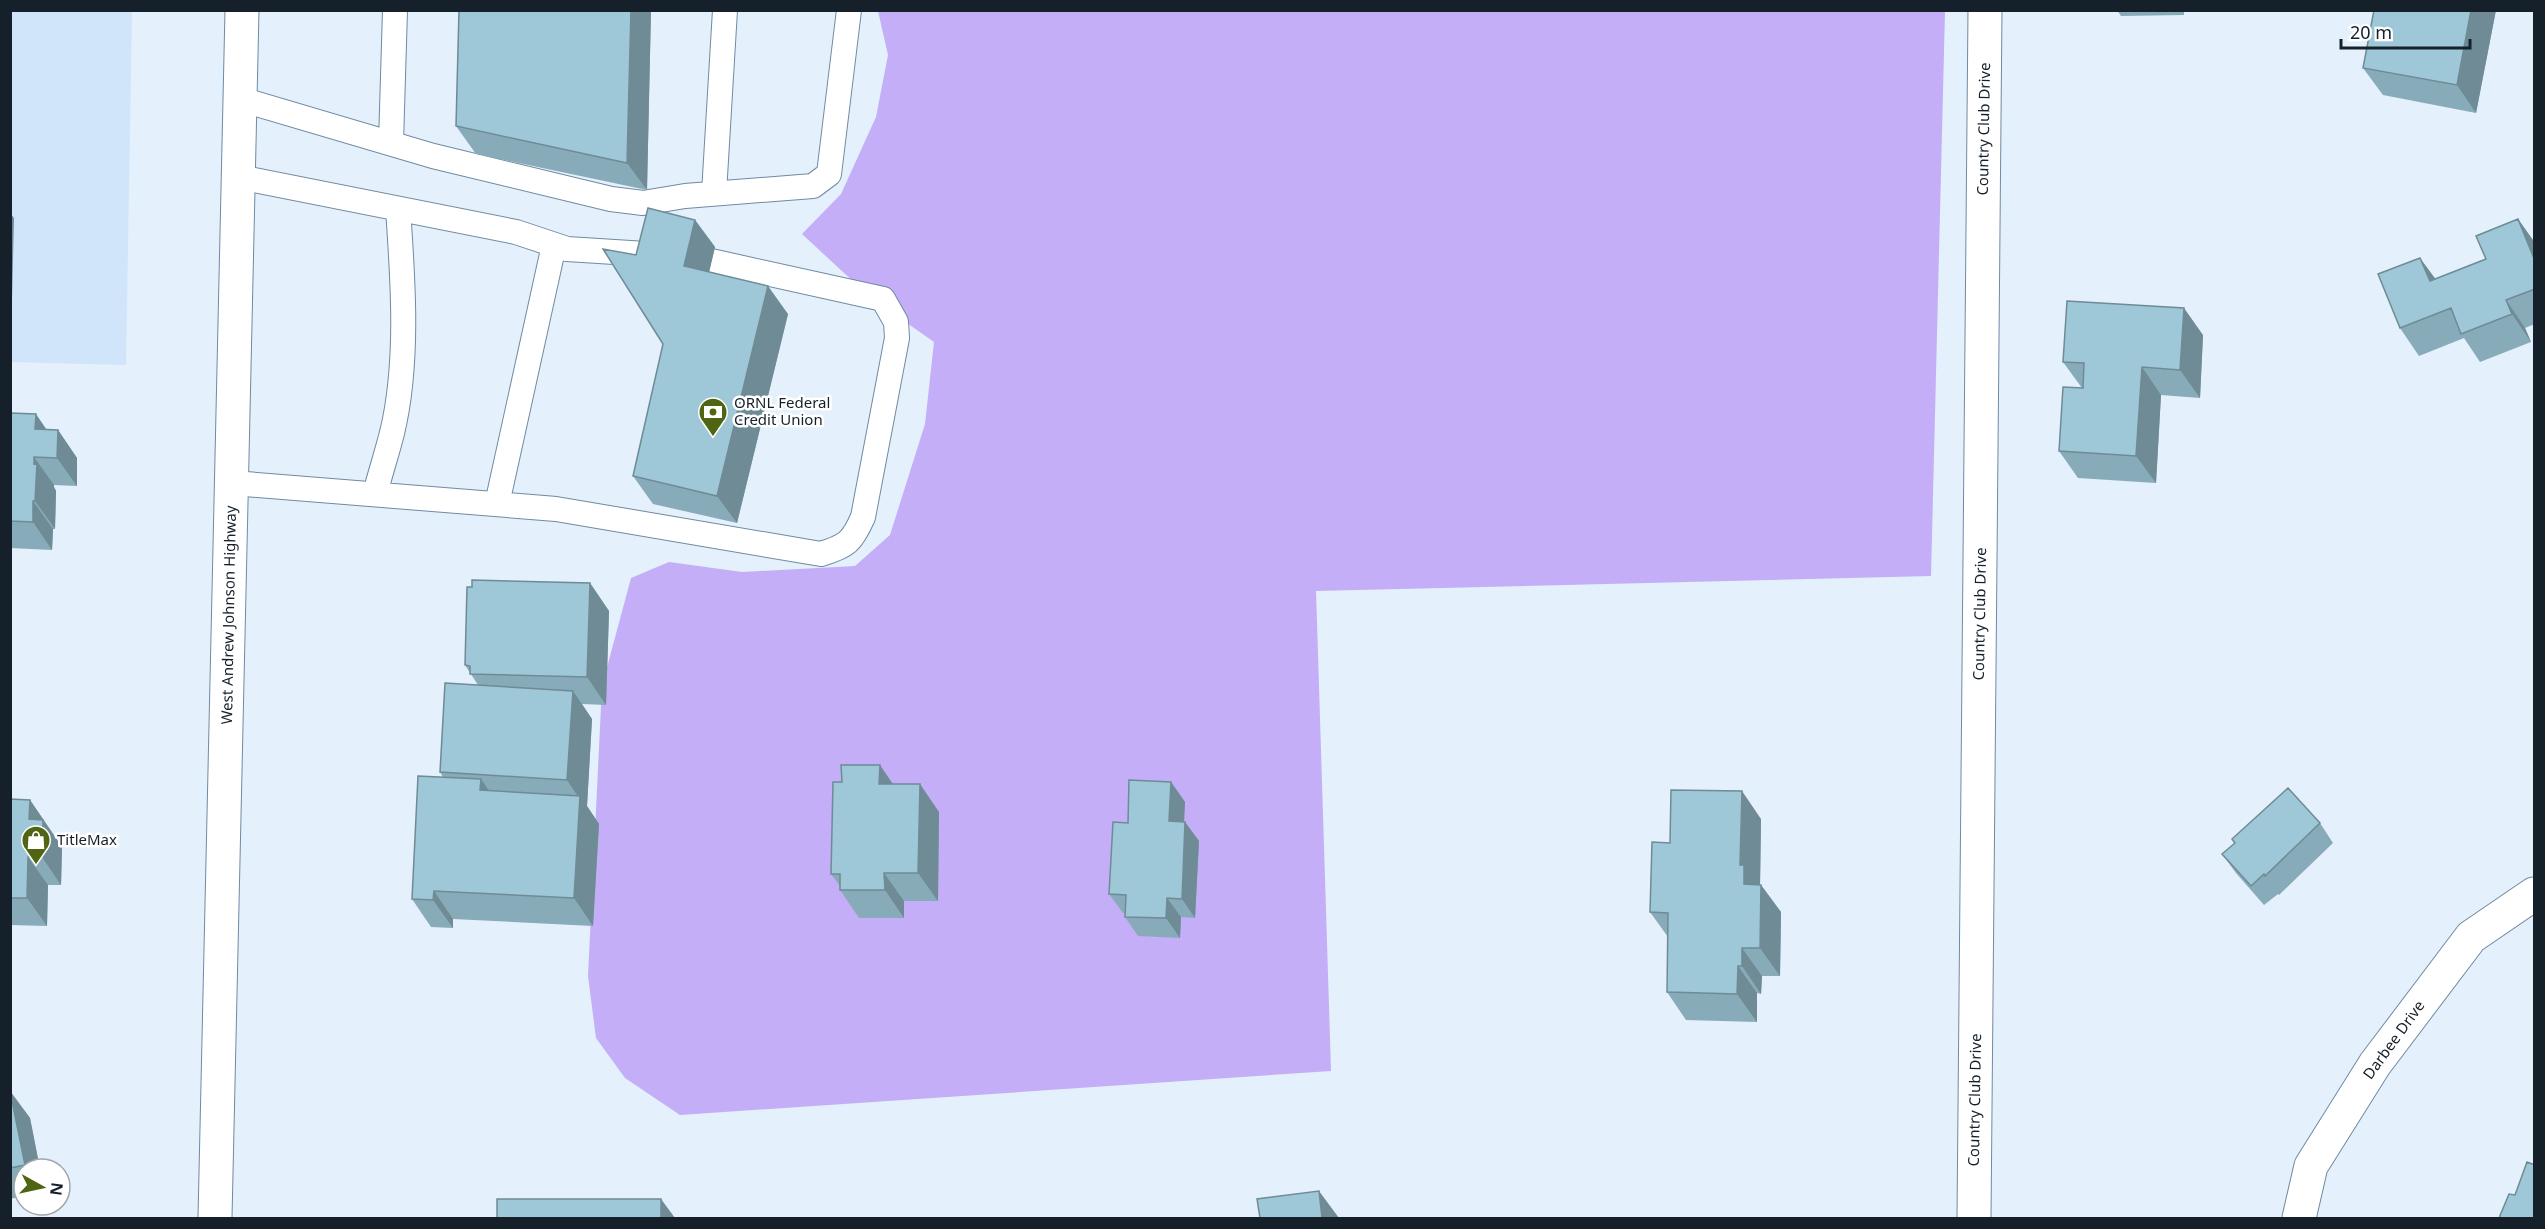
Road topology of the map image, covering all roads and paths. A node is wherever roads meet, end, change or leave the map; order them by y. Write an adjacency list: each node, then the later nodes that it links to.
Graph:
1 (243, 10): 6 (street, West Andrew Johnson Highway)
2 (395, 10): 7 (lane)
3 (725, 10): 9 (lane)
4 (849, 10): 9 (lane)
5 (1985, 10): 19 (street, Country Club Drive)
6 (240, 99): 7 (lane); 8 (street, West Andrew Johnson Highway)
7 (391, 143): 9 (lane)
8 (239, 177): 10 (lane); 14 (street, West Andrew Johnson Highway)
9 (714, 194)
10 (398, 209): 11 (lane); 15 (lane)
11 (554, 245): 12 (lane); 16 (lane)
12 (662, 255)
13 (711, 261): 16 (lane)
14 (233, 483): 15 (lane); 18 (street, West Andrew Johnson Highway)
15 (375, 494): 16 (lane)
16 (497, 504)
17 (2535, 894): 20 (street, Darbee Drive)
18 (214, 1218)
19 (1974, 1218)
20 (2299, 1218)

